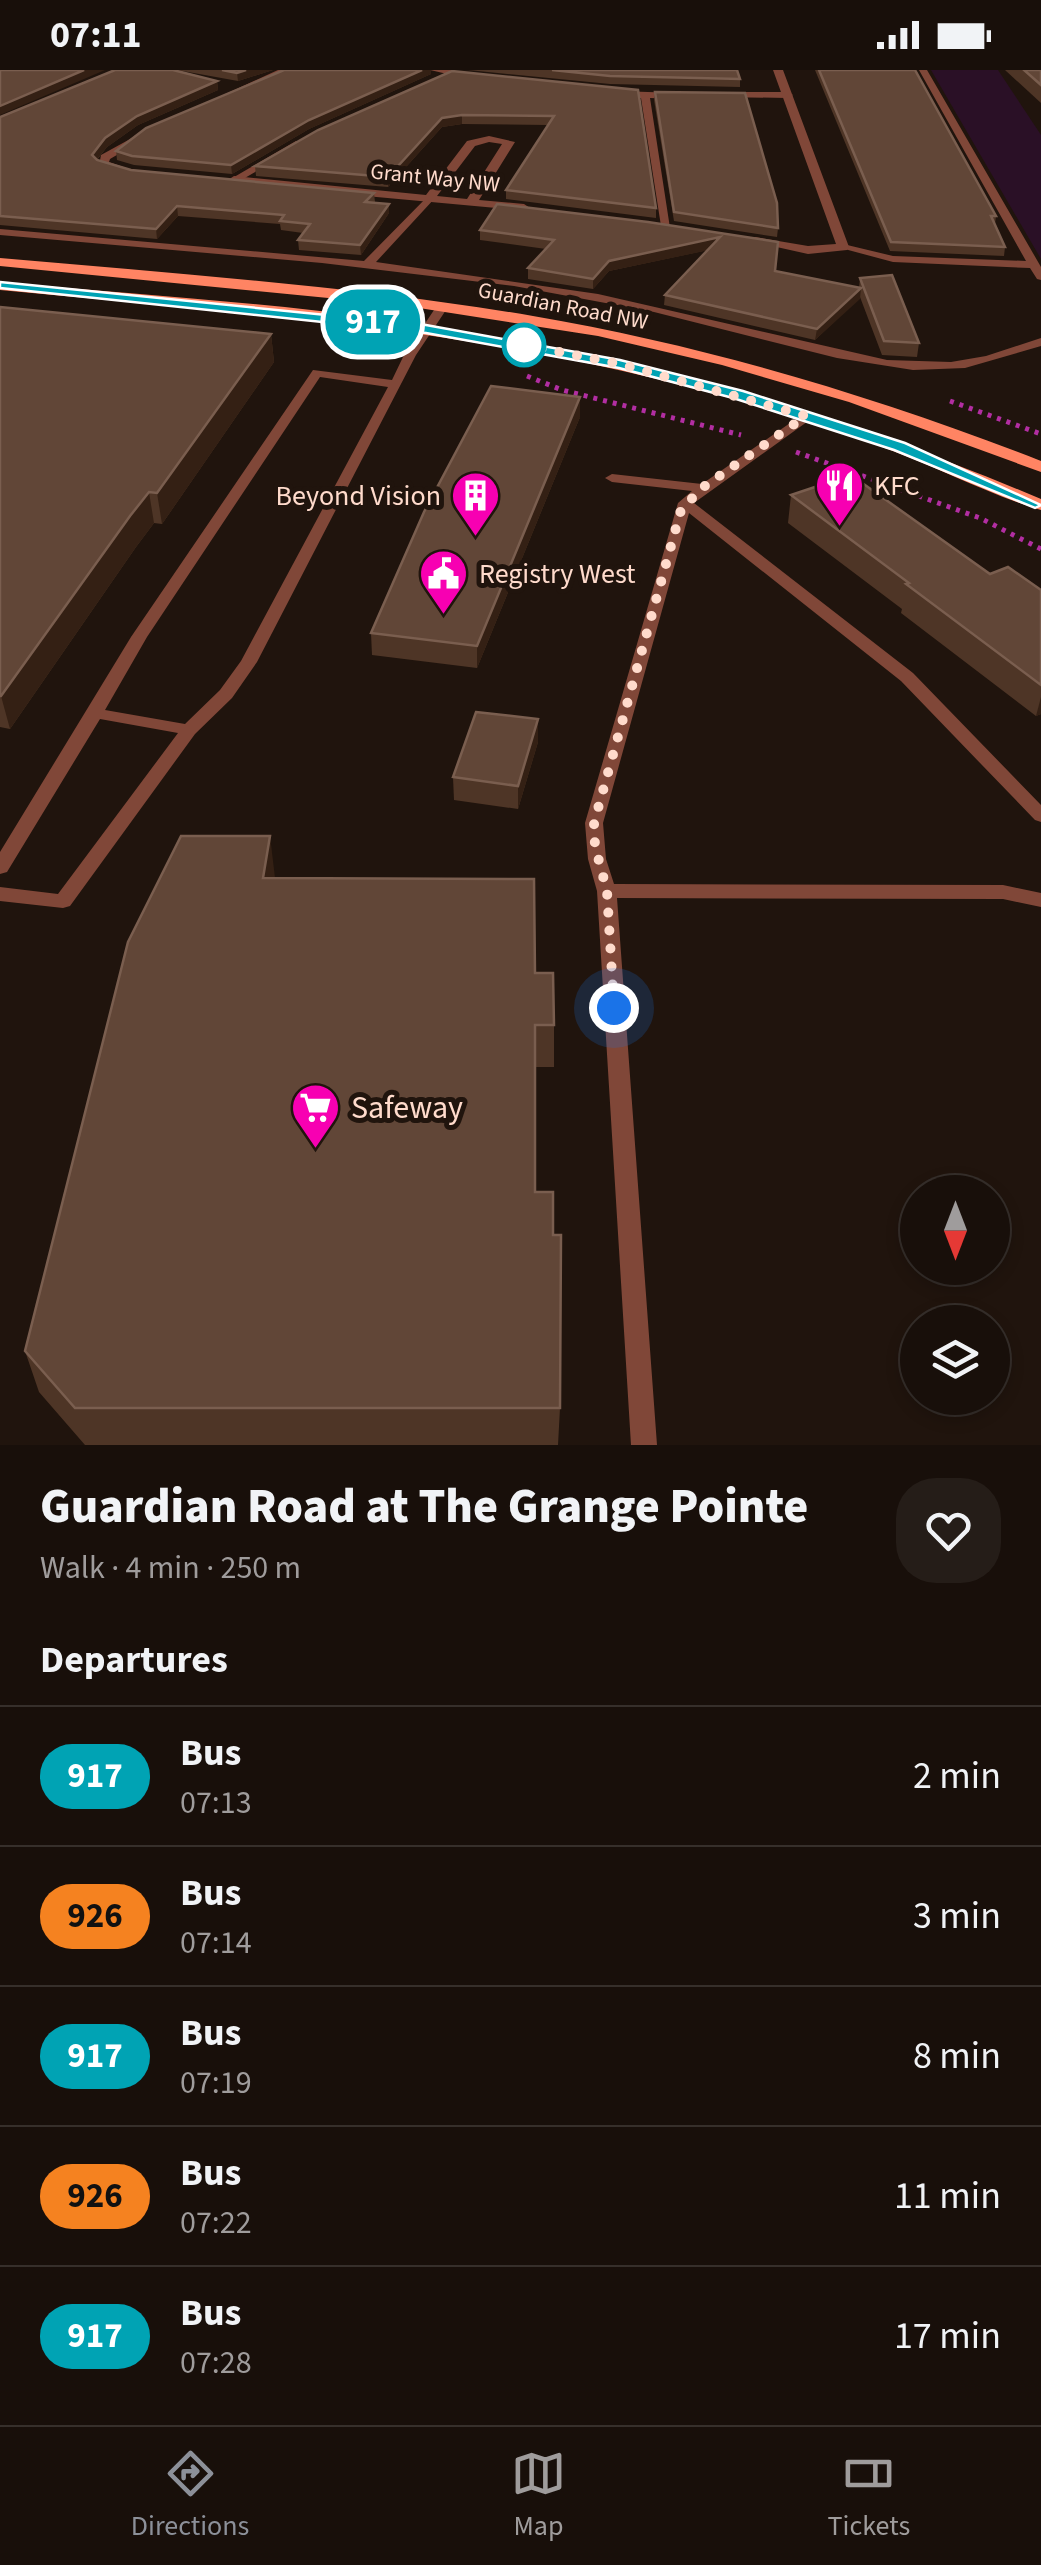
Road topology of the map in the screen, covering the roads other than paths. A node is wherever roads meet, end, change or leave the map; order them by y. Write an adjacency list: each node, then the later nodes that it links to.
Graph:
1 (287, 70): 7 (street)
2 (778, 70): 9 (street)
3 (923, 70): 30 (lane)
4 (434, 75): 5 (lane)
5 (479, 78)
6 (226, 85): 7 (street)
7 (242, 89): 13 (street)
8 (613, 94): 10 (lane)
9 (788, 95): 12 (lane); 27 (street)
10 (644, 96): 11 (lane); 23 (lane)
11 (693, 96)
12 (712, 96)
13 (205, 105)
14 (171, 120): 16 (street)
15 (314, 134): 18 (lane)
16 (133, 172)
17 (218, 178): 18 (street, Grant Way NW)
18 (234, 180): 19 (street, Grant Way NW)
19 (430, 196): 20 (street, Grant Way NW); 20 (street); 29 (lane)
20 (472, 201): 21 (street, Grant Way NW)
21 (530, 208)
22 (646, 224): 23 (street)
23 (666, 226): 24 (street)
24 (684, 229)
25 (0, 232): 29 (lane)
26 (737, 238): 27 (street)
27 (843, 247): 30 (lane)
28 (0, 262): 32 (main road, Guardian Road NW)
29 (368, 265): 34 (lane)
30 (1038, 271)
31 (0, 286): 33 (main road, Guardian Road NW)
32 (442, 307): 33 (lane); 37 (main road, Guardian Road NW)
33 (426, 329): 35 (lane); 36 (main road, Guardian Road NW)
34 (1041, 342)
35 (396, 384): 42 (lane); 43 (lane)
36 (806, 416): 39 (lane); 41 (main road, Guardian Road NW)
37 (1041, 467)
38 (612, 478): 39 (lane)
39 (702, 488): 40 (lane)
40 (685, 502): 44 (lane); 46 (lane)
41 (1041, 505)
42 (95, 713): 43 (lane); 45 (lane)
43 (189, 730): 47 (lane)
44 (1041, 816)
45 (0, 868)
46 (607, 891): 48 (lane); 49 (lane)
47 (0, 894)
48 (1041, 900)
49 (644, 1445)

